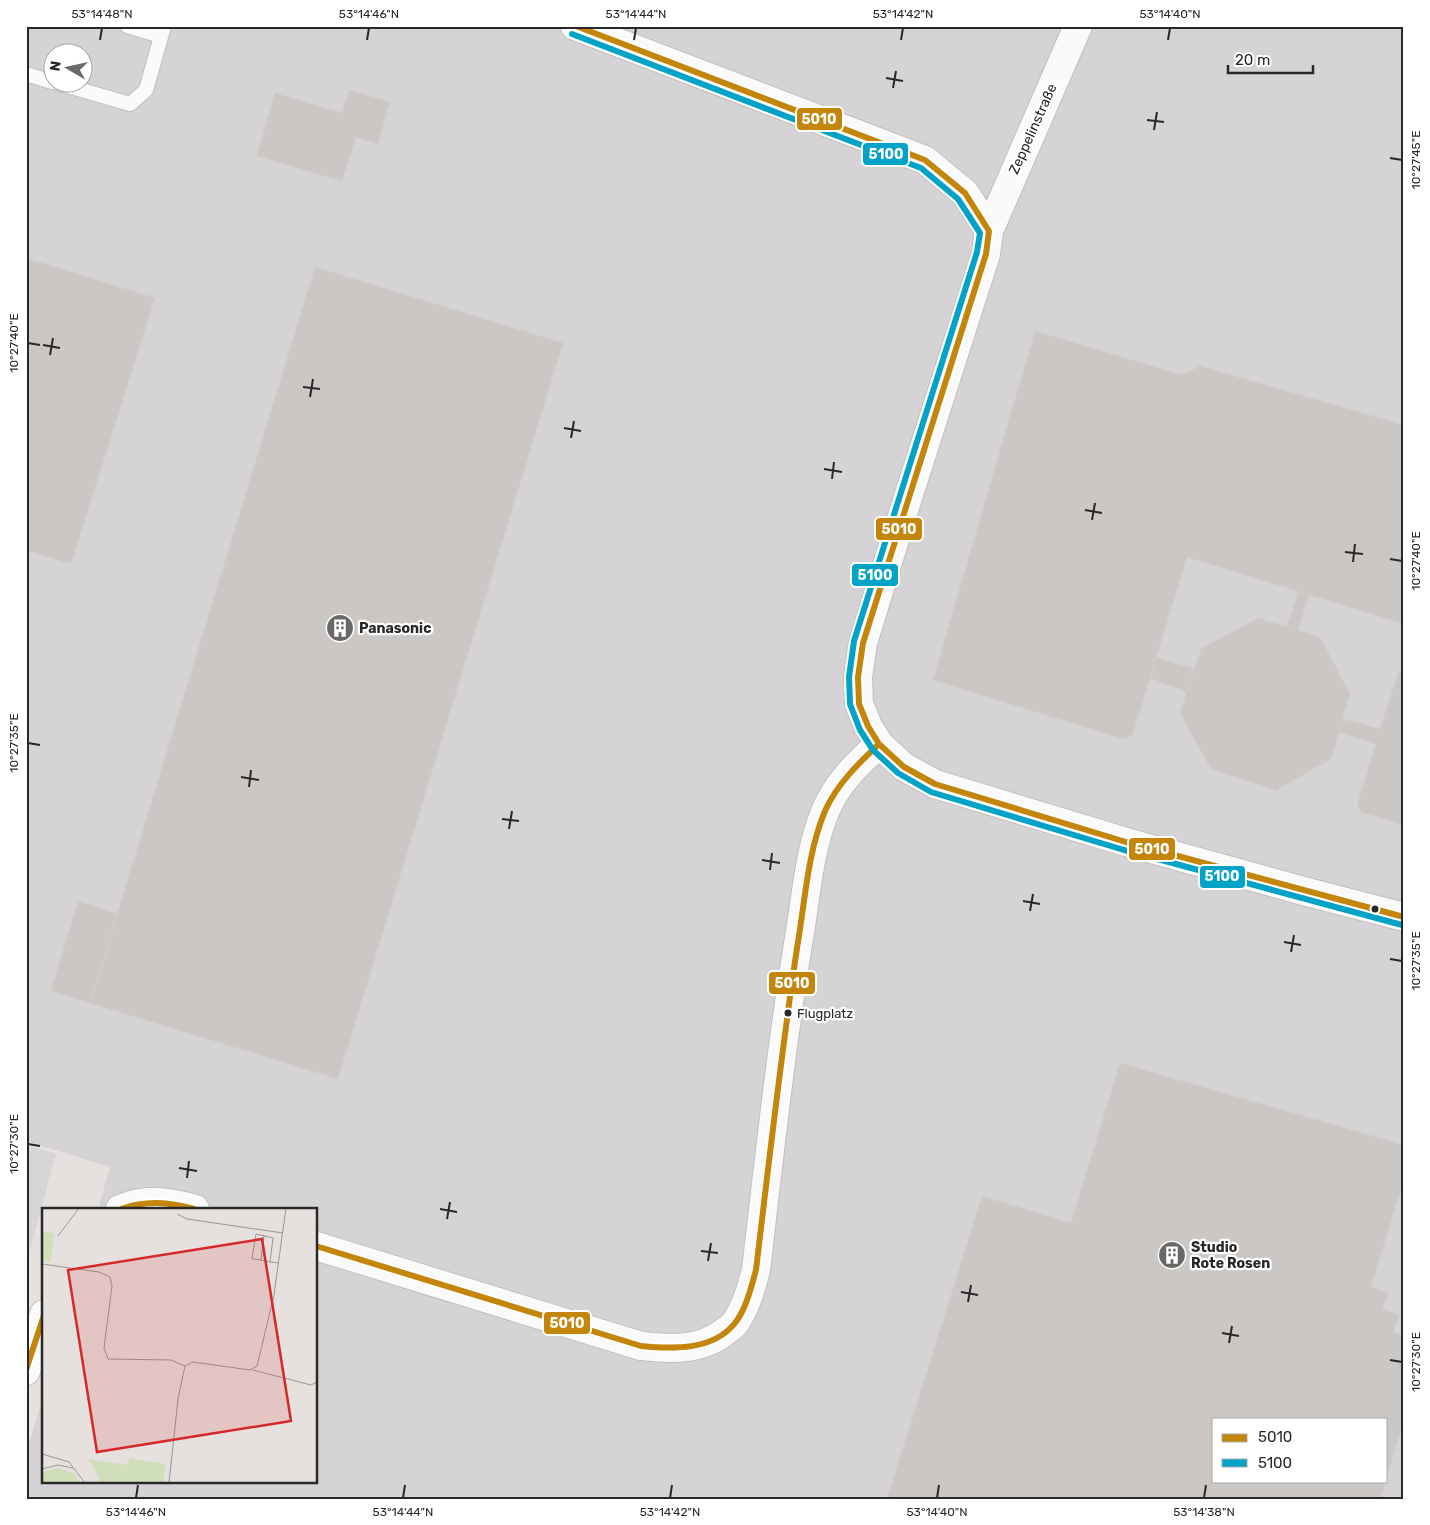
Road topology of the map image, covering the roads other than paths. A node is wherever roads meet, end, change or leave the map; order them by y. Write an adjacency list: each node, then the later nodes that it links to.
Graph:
1 (127, 26): 4 (lane)
2 (575, 26): 8 (street)
3 (1078, 26): 8 (street, Zeppelinstraße)
4 (163, 31): 7 (lane)
5 (26, 74): 6 (lane)
6 (42, 79)
7 (88, 92)
8 (989, 231): 9 (street, Zeppelinstraße)
9 (879, 744): 10 (street, Zeppelinstraße); 13 (street)
10 (1404, 917)
11 (122, 1208): 12 (street)
12 (191, 1208)
13 (318, 1247)
14 (42, 1320): 15 (street)
15 (26, 1371)

